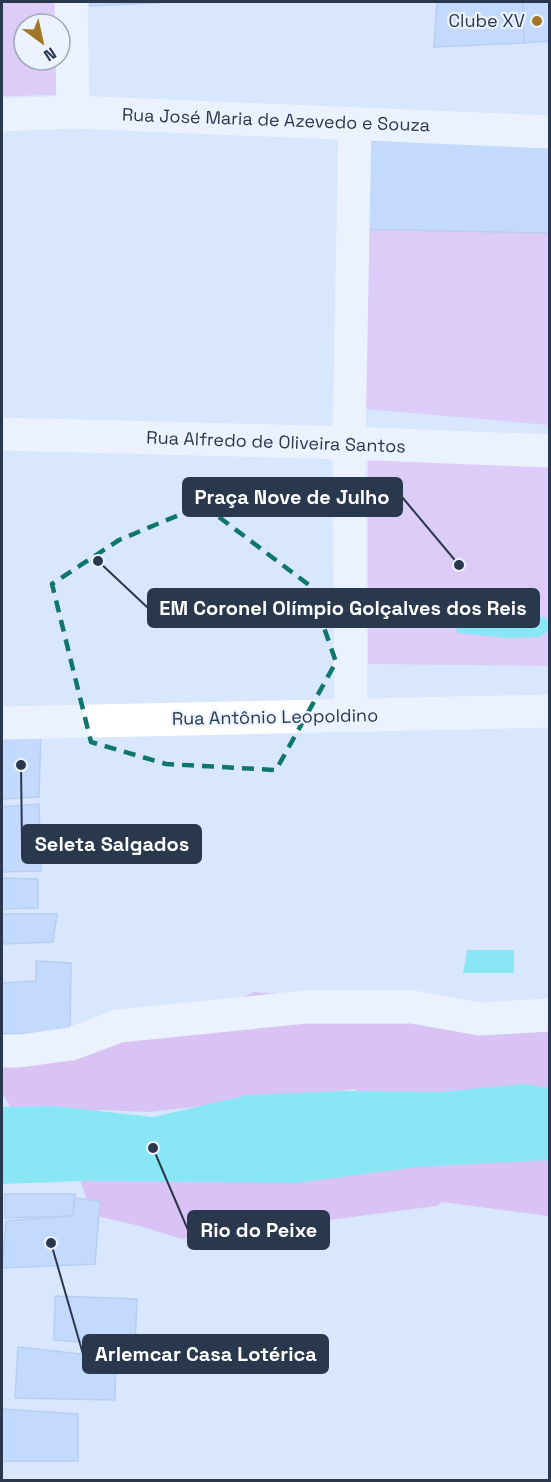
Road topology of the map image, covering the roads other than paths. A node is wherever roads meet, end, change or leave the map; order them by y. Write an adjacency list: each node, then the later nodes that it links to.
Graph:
1 (71, 2): 2 (street)
2 (73, 112): 3 (street, Rua José Maria de Azevedo e Souza); 4 (street, Rua José Maria de Azevedo e Souza)
3 (2, 115)
4 (355, 123): 5 (street, Rua José Maria de Azevedo e Souza); 7 (street)
5 (549, 132)
6 (2, 434): 7 (street, Rua Alfredo de Oliveira Santos)
7 (349, 443): 8 (street, Rua Alfredo de Oliveira Santos); 10 (street)
8 (549, 451)
9 (549, 711): 10 (street, Rua Antônio Leopoldino)
10 (351, 715): 11 (street, Rua Antônio Leopoldino)
11 (2, 723)
12 (549, 1015): 13 (street)
13 (2, 1051)

